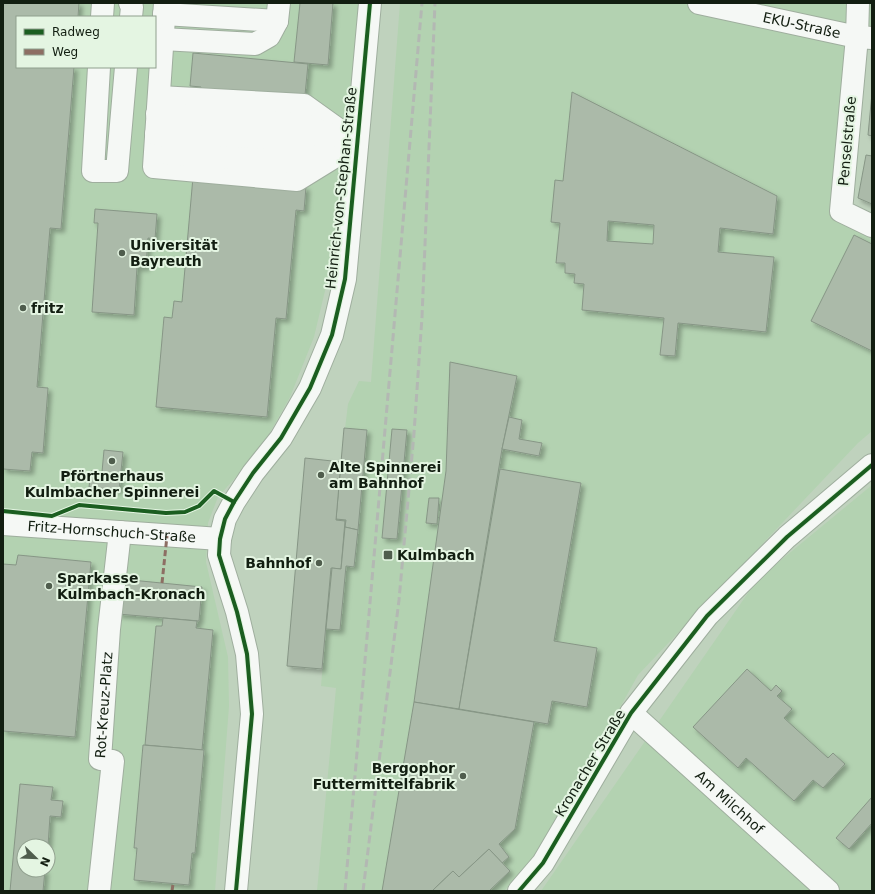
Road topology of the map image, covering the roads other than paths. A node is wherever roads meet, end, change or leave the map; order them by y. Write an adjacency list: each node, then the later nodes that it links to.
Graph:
1 (103, 3): 8 (street)
2 (130, 3): 9 (street)
3 (370, 3): 15 (street, Heinrich-von-Stephan-Straße)
4 (699, 3): 10 (street, EKU-Straße)
5 (858, 3): 10 (street)
6 (165, 8): 7 (street); 11 (street)
7 (278, 12): 11 (street)
8 (102, 16)
9 (131, 16)
10 (864, 37): 16 (street, Penselstraße)
11 (162, 39): 14 (street)
12 (99, 68): 13 (street)
13 (126, 68)
14 (156, 133): 15 (street); 15 (street); 15 (street)
15 (357, 143): 20 (street, Heinrich-von-Stephan-Straße)
16 (872, 226)
17 (872, 465): 21 (street, Kronacher Straße)
18 (3, 524): 19 (street, Fritz-Hornschuch-Straße)
19 (120, 532): 20 (street, Fritz-Hornschuch-Straße); 22 (street, Rot-Kreuz-Platz)
20 (220, 539): 23 (street, Heinrich-von-Stephan-Straße)
21 (631, 713): 24 (street, Kronacher Straße); 25 (street, Am Milchhof)
22 (99, 891)
23 (236, 891)
24 (519, 891)
25 (828, 891)

